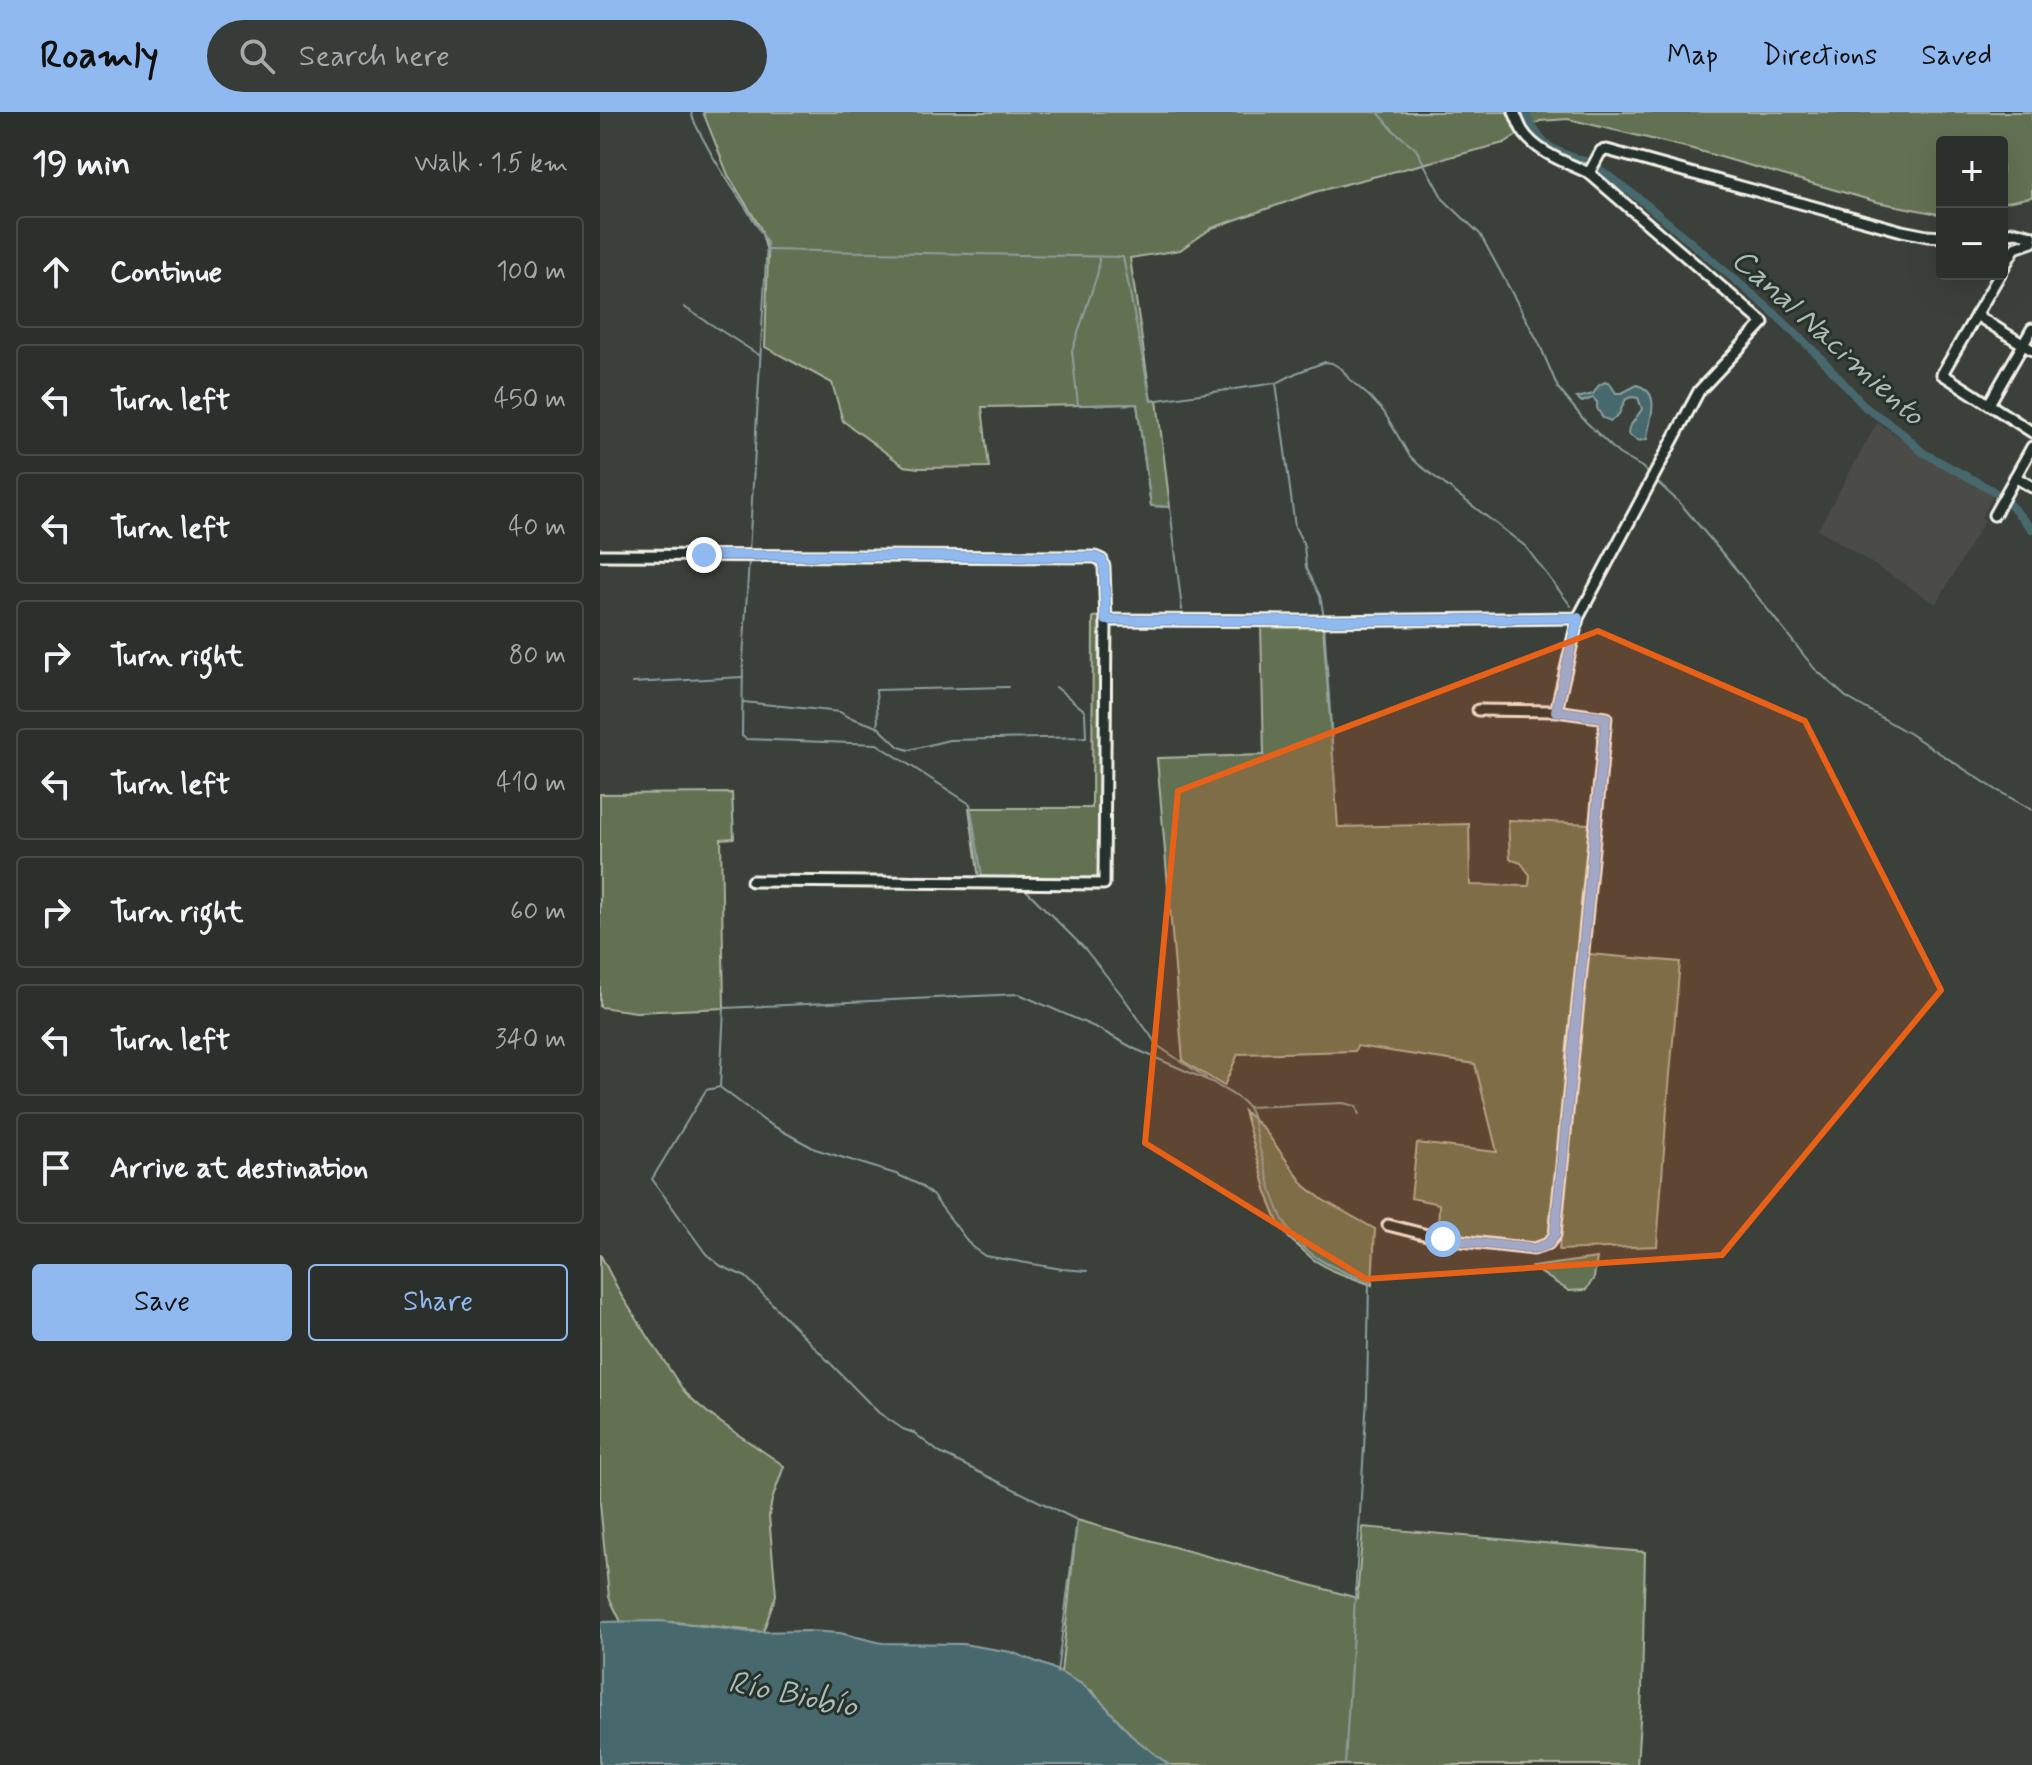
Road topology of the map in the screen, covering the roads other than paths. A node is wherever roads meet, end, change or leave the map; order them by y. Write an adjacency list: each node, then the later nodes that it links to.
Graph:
1 (1514, 112): 2 (street)
2 (1589, 173): 5 (street); 19 (street)
3 (2008, 233): 4 (street)
4 (2032, 236)
5 (1936, 237)
6 (2032, 242): 7 (street)
7 (2008, 260)
8 (1996, 280): 9 (street)
9 (1976, 315): 11 (street); 12 (street)
10 (2032, 329): 11 (street)
11 (2028, 347): 12 (street)
12 (1989, 404): 13 (street)
13 (2032, 432)
14 (2032, 447): 15 (street)
15 (2015, 477): 16 (street); 17 (street)
16 (2032, 487)
17 (1994, 515)
18 (600, 555): 20 (street)
19 (1578, 618): 20 (street); 22 (street)
20 (1106, 620): 23 (street)
21 (1478, 710): 22 (street)
22 (1556, 711): 24 (street)
23 (752, 881)
24 (1388, 1225)

